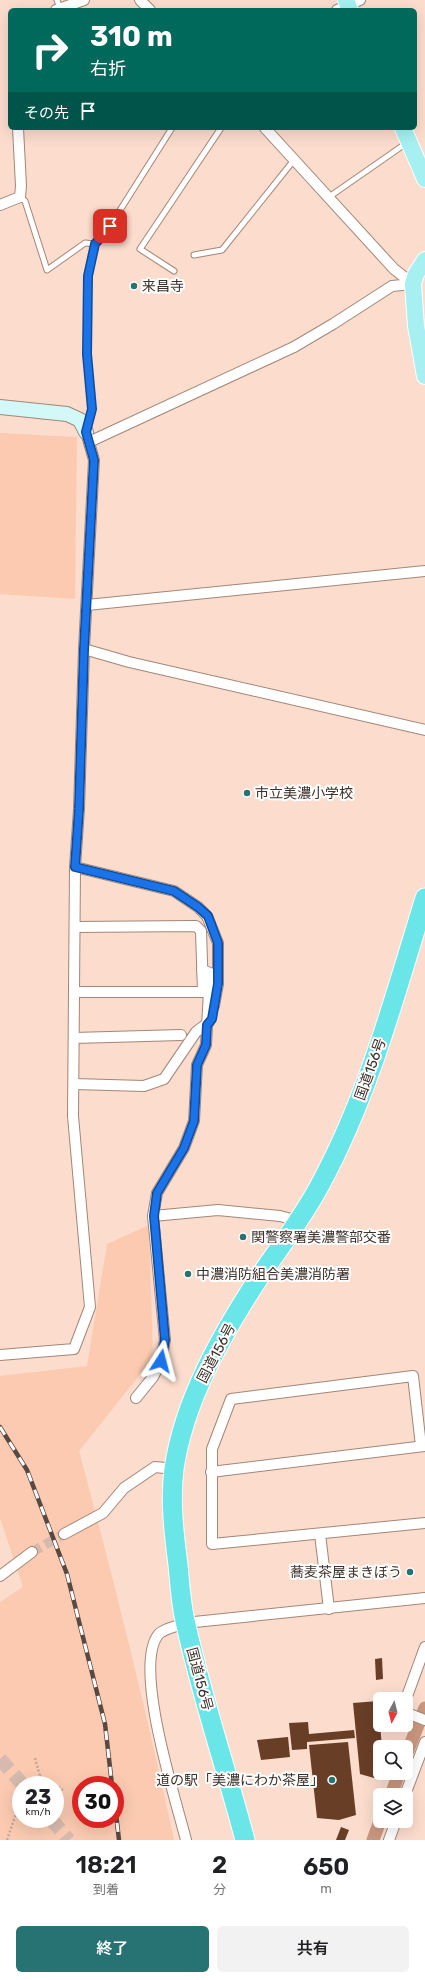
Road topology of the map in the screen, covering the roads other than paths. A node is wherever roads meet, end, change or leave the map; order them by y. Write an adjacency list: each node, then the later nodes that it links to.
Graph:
1 (140, 0): 4 (street)
2 (78, 4): 3 (street)
3 (58, 6)
4 (148, 8)
5 (18, 130): 12 (street)
6 (171, 130): 15 (lane)
7 (220, 130): 18 (lane)
8 (270, 130): 10 (street)
9 (406, 135): 11 (main road); 13 (lane)
10 (295, 159): 13 (street); 16 (lane)
11 (425, 178)
12 (20, 197): 14 (street); 15 (lane)
13 (329, 197): 19 (street)
14 (0, 204)
15 (95, 244): 22 (lane)
16 (194, 255)
17 (425, 260): 19 (main road)
18 (174, 271)
19 (413, 284): 20 (main road); 22 (street)
20 (425, 376)
21 (0, 407): 22 (street)
22 (88, 437): 24 (street)
23 (425, 571): 24 (street)
24 (87, 605): 25 (street)
25 (84, 649): 26 (street); 27 (street)
26 (425, 730)
27 (75, 867): 29 (street); 32 (street)
28 (425, 898): 37 (highway, 国道156号)
29 (74, 927): 30 (street); 31 (street)
30 (202, 970): 31 (street); 32 (street)
31 (74, 992): 34 (street)
32 (207, 1025): 35 (street); 36 (street)
33 (181, 1035): 34 (street)
34 (74, 1038): 35 (street)
35 (74, 1084): 38 (street)
36 (154, 1216): 37 (street); 39 (street)
37 (299, 1222): 41 (highway, 国道156号)
38 (0, 1354)
39 (136, 1398)
40 (423, 1446): 42 (street); 42 (street)
41 (174, 1469): 44 (street); 50 (highway, 国道156号)
42 (211, 1472): 45 (street)
43 (425, 1523): 45 (street)
44 (64, 1534)
45 (320, 1534): 49 (street)
46 (32, 1552): 47 (street)
47 (0, 1576)
48 (425, 1598): 49 (street)
49 (329, 1609): 50 (street)
50 (185, 1623): 58 (street); 59 (highway, 国道156号)
51 (425, 1647): 52 (street)
52 (409, 1692)
53 (413, 1715): 54 (street)
54 (425, 1720)
55 (425, 1742): 56 (street)
56 (408, 1788)
57 (393, 1828): 60 (street)
58 (186, 1840)
59 (245, 1840)
60 (389, 1840)

